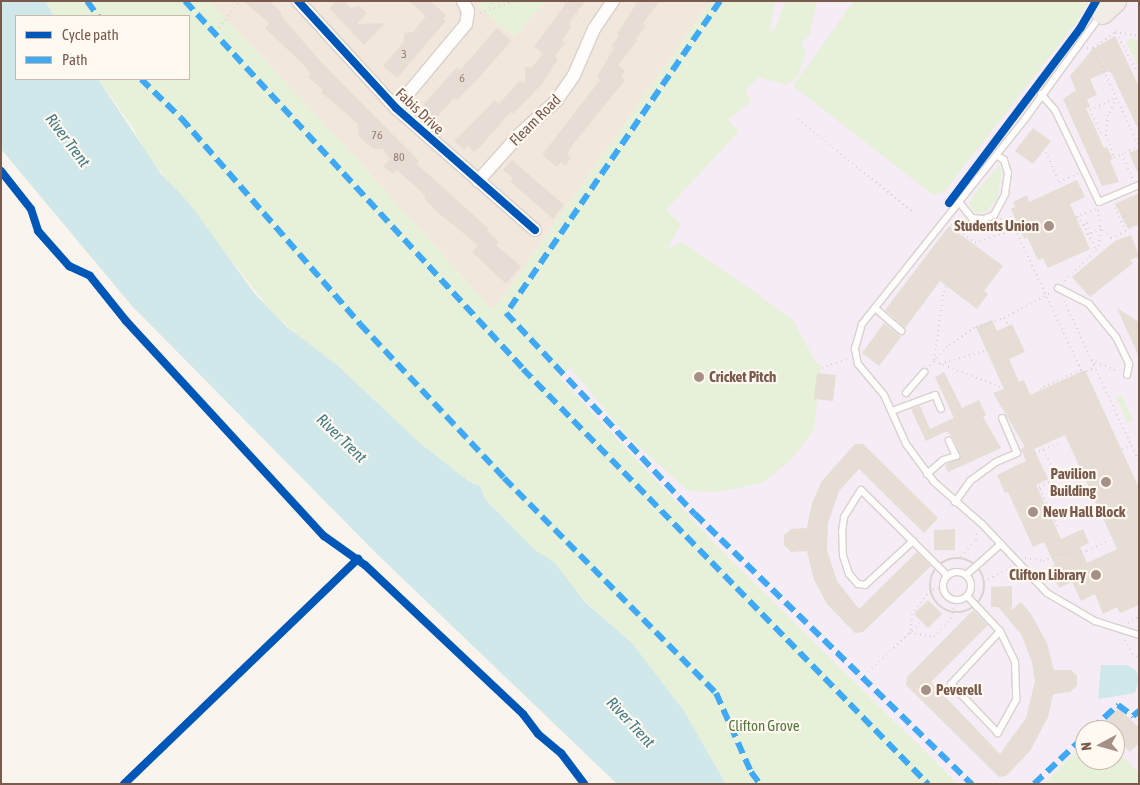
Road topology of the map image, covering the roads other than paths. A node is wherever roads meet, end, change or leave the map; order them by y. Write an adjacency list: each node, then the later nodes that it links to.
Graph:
1 (298, 1): 6 (street, Fabis Drive)
2 (463, 1): 6 (street)
3 (613, 1): 8 (street, Fleam Road)
4 (1108, 5): 5 (lane)
5 (1041, 94): 7 (lane); 9 (lane)
6 (396, 108): 8 (street, Fabis Drive)
7 (996, 155): 10 (lane); 10 (lane)
8 (478, 181): 11 (street, Fabis Drive)
9 (1137, 186)
10 (959, 202): 13 (lane)
11 (535, 230)
12 (1058, 288): 16 (lane)
13 (875, 308): 14 (lane); 19 (lane)
14 (901, 330)
15 (926, 370): 17 (lane)
16 (1127, 375)
17 (906, 393)
18 (941, 409): 19 (lane)
19 (892, 411): 22 (lane)
20 (1002, 418): 23 (lane)
21 (949, 441): 22 (lane)
22 (927, 474): 23 (lane)
23 (955, 502): 25 (lane)
24 (913, 541): 24 (lane); 27 (lane)
25 (1001, 544): 26 (lane); 30 (lane)
26 (966, 575): 27 (lane); 28 (lane)
27 (948, 576): 28 (lane)
28 (967, 596): 29 (lane)
29 (1000, 631): 29 (lane)
30 (1139, 635)

